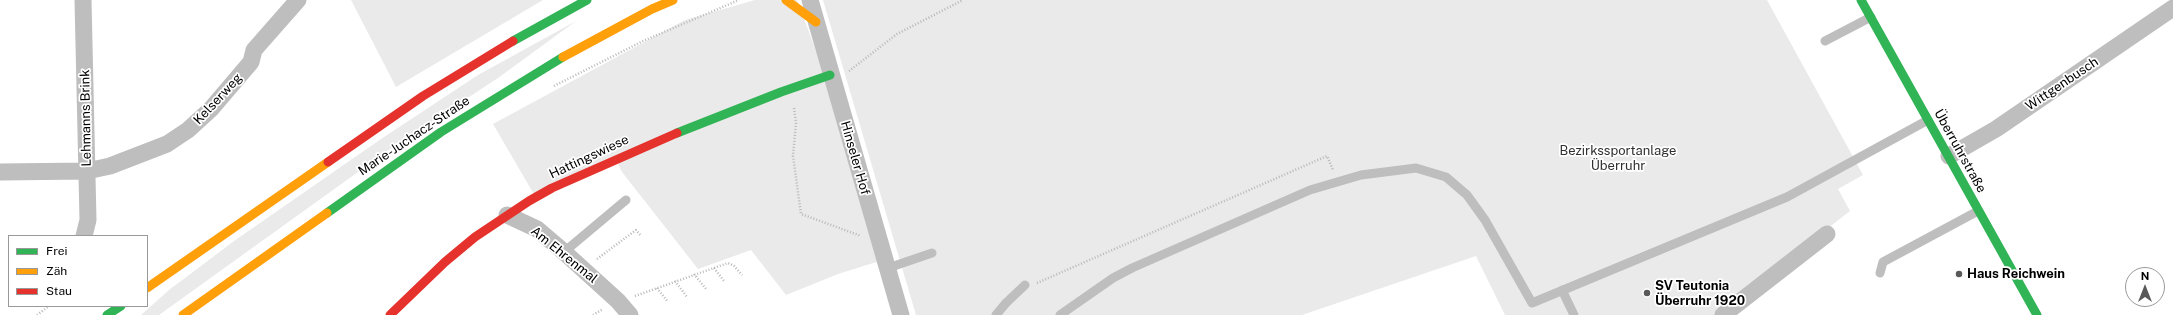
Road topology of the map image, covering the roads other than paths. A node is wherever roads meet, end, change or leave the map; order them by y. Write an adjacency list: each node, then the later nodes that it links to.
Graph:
1 (83, 0): 16 (street, Lehmanns Brink)
2 (298, 0): 16 (street, Kelserweg)
3 (587, 0): 27 (main road, Marie-Juchacz-Straße)
4 (673, 0): 31 (main road, Marie-Juchacz-Straße)
5 (786, 0): 10 (main road)
6 (810, 0): 10 (street, Hinseler Hof)
7 (1861, 0): 9 (main road, Überruhrstraße)
8 (2173, 8): 14 (street, Wittgenbusch)
9 (1871, 17): 11 (lane); 13 (main road, Überruhrstraße)
10 (816, 22): 12 (street, Hinseler Hof)
11 (1825, 41)
12 (830, 75): 19 (main road, Hattingswiese); 24 (street, Hinseler Hof)
13 (1928, 120): 14 (main road, Überruhrstraße); 28 (lane)
14 (1949, 156): 18 (main road, Überruhrstraße)
15 (0, 172): 16 (street, Kelserweg)
16 (87, 172): 21 (street, Lehmanns Brink)
17 (626, 200): 22 (lane)
18 (1978, 211): 25 (lane); 39 (main road, Überruhrstraße)
19 (507, 215): 22 (street, Am Ehrenmal); 32 (main road, Hattingswiese)
20 (1827, 234): 38 (street)
21 (84, 235)
22 (564, 252): 33 (street, Am Ehrenmal)
23 (932, 253): 24 (lane)
24 (888, 268): 34 (street, Hinseler Hof)
25 (1880, 273)
26 (1025, 285): 35 (lane)
27 (148, 287)
28 (1562, 290): 36 (lane); 37 (lane)
29 (119, 307): 30 (main road)
30 (107, 315)
31 (183, 315)
32 (390, 315)
33 (630, 315)
34 (901, 315)
35 (996, 315)
36 (1060, 315)
37 (1574, 315)
38 (1723, 315)
39 (2037, 315)

